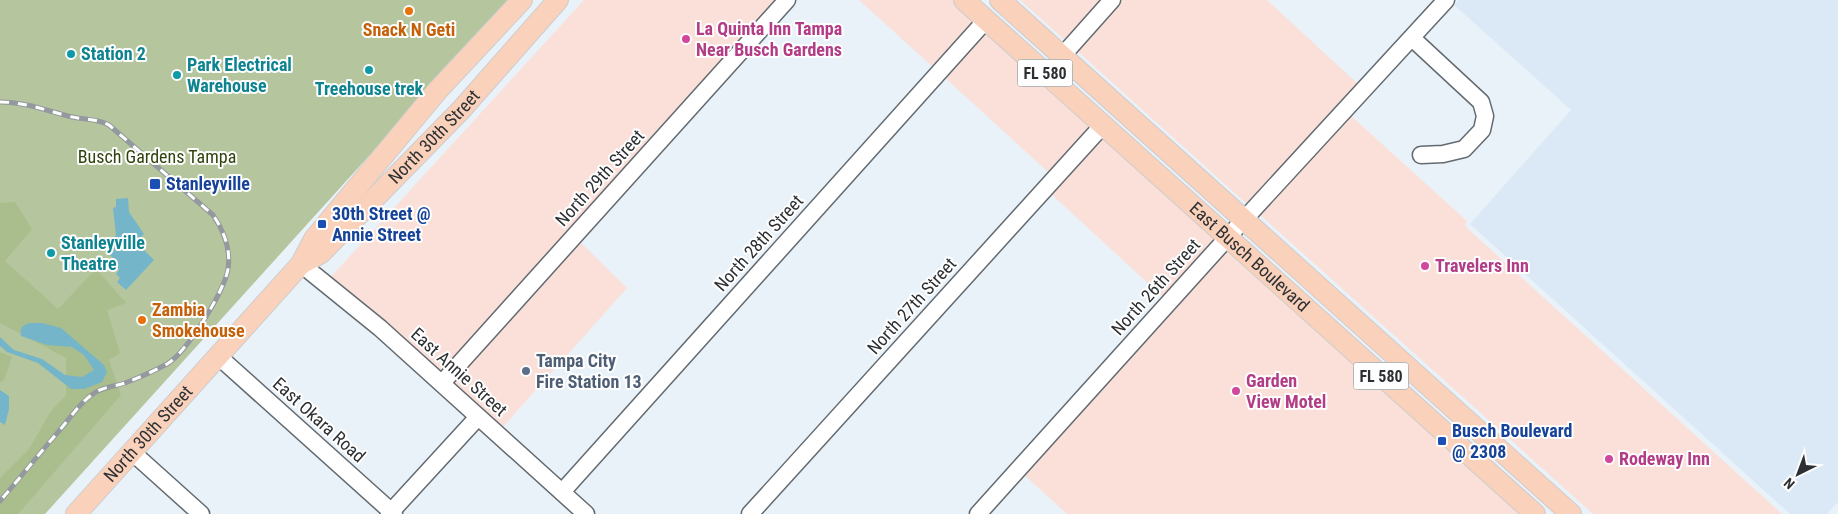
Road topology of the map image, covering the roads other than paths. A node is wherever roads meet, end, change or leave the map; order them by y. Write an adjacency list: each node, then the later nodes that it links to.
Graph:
1 (522, 0): 15 (main road, North 30th Street)
2 (558, 0): 15 (main road, North 30th Street)
3 (787, 0): 17 (street, North 29th Street)
4 (964, 0): 8 (main road, East Busch Boulevard / FL 580)
5 (1000, 0): 10 (main road, East Busch Boulevard / FL 580)
6 (1112, 0): 10 (street)
7 (1446, 0): 9 (street, North 26th Street)
8 (986, 20): 10 (main road); 11 (main road, East Busch Boulevard / FL 580); 22 (street, North 28th Street)
9 (1412, 38): 12 (street); 13 (street, North 26th Street)
10 (1063, 55): 13 (main road, East Busch Boulevard / FL 580)
11 (1103, 125): 14 (main road, East Busch Boulevard / FL 580); 27 (street, North 27th Street)
12 (1421, 155)
13 (1244, 220): 14 (street, North 26th Street); 21 (main road, East Busch Boulevard / FL 580)
14 (1228, 237): 18 (main road, East Busch Boulevard / FL 580); 28 (street, North 26th Street)
15 (301, 264): 16 (main road, North 30th Street); 17 (street, East Annie Street)
16 (218, 356): 20 (main road, North 30th Street); 23 (street, East Okara Road)
17 (442, 383): 19 (street, East Annie Street)
18 (1398, 391): 21 (main road); 29 (main road, East Busch Boulevard / FL 580)
19 (478, 417): 22 (street, East Annie Street); 23 (street)
20 (132, 452): 24 (main road, North 30th Street); 25 (street)
21 (1517, 466): 30 (main road, East Busch Boulevard / FL 580)
22 (562, 492): 26 (street, East Annie Street)
23 (392, 513)
24 (76, 514)
25 (201, 514)
26 (586, 514)
27 (750, 514)
28 (978, 514)
29 (1535, 514)
30 (1571, 514)

